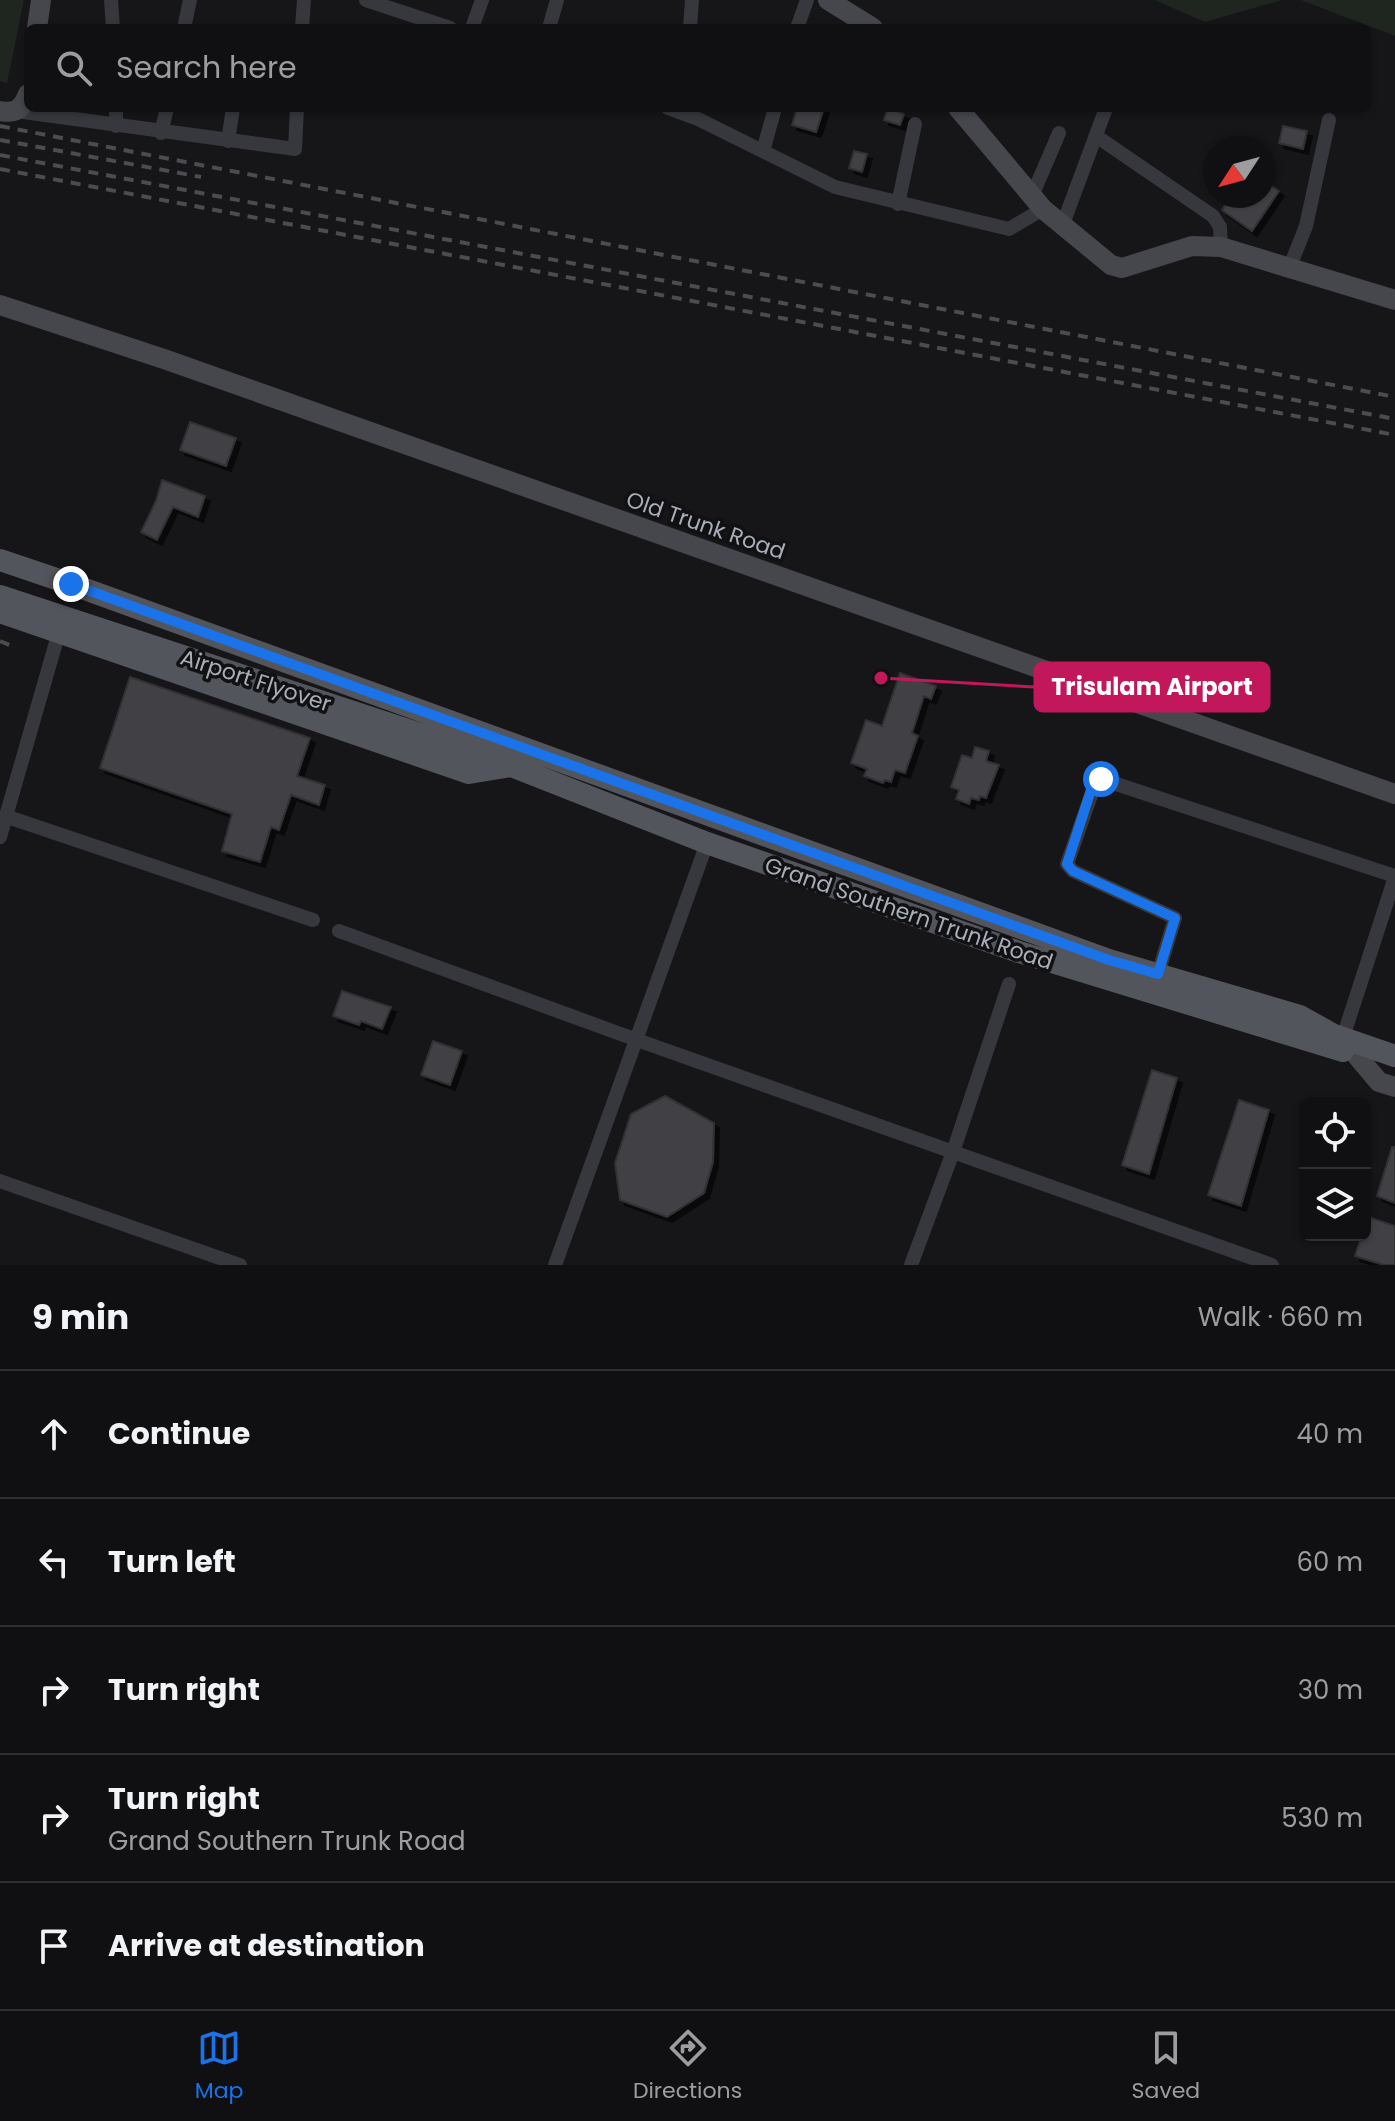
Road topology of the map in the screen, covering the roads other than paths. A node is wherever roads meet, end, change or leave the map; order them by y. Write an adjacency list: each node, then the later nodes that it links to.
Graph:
1 (41, 0): 11 (street)
2 (111, 0): 12 (street)
3 (190, 0): 13 (street)
4 (304, 0): 14 (street)
5 (366, 0): 15 (street)
6 (482, 0): 16 (street)
7 (557, 0): 17 (street)
8 (692, 0): 18 (street)
9 (807, 0): 19 (street)
10 (828, 0): 20 (street)
11 (38, 24)
12 (113, 24)
13 (185, 24)
14 (302, 24)
15 (438, 24)
16 (473, 24)
17 (550, 24)
18 (690, 24)
19 (798, 24)
20 (867, 24)
21 (24, 102): 22 (street)
22 (8, 111): 33 (street)
23 (116, 112): 33 (street)
24 (166, 112): 34 (street)
25 (232, 112): 37 (street)
26 (297, 112): 37 (street)
27 (680, 112): 38 (street)
28 (774, 112): 38 (street)
29 (961, 112): 39 (street)
30 (1105, 112): 36 (street)
31 (1329, 120): 43 (street)
32 (915, 124): 40 (street)
33 (116, 126): 34 (street)
34 (161, 133): 37 (street)
35 (1059, 133): 39 (street)
36 (1096, 136): 41 (street); 42 (street)
37 (228, 141)
38 (763, 151): 40 (street)
39 (1037, 203): 40 (street); 41 (street)
40 (898, 204)
41 (1063, 224): 42 (street)
42 (1221, 247): 43 (street)
43 (1289, 269): 44 (street)
44 (1395, 300)
45 (0, 305): 51 (street, Old Trunk Road)
46 (0, 560): 58 (main road, Grand Southern Trunk Road)
47 (0, 596): 50 (main road, Airport Flyover)
48 (0, 612): 49 (main road)
49 (59, 632): 50 (main road); 52 (street)
50 (512, 765): 54 (main road, Grand Southern Trunk Road)
51 (1395, 794)
52 (8, 817): 53 (street); 56 (street)
53 (0, 837)
54 (707, 843): 62 (street); 63 (main road, Grand Southern Trunk Road)
55 (1395, 876): 58 (street); 61 (street)
56 (313, 920)
57 (339, 931): 62 (street)
58 (1158, 974): 60 (main road, Grand Southern Trunk Road)
59 (1009, 984): 64 (street)
60 (1300, 1016): 61 (street); 63 (main road, Grand Southern Trunk Road)
61 (1346, 1028): 63 (street)
62 (637, 1040): 64 (street); 68 (street)
63 (1393, 1064)
64 (953, 1152): 66 (street); 69 (street)
65 (0, 1181): 67 (street)
66 (1243, 1260): 70 (street)
67 (240, 1265)
68 (555, 1265)
69 (911, 1265)
70 (1272, 1265)

